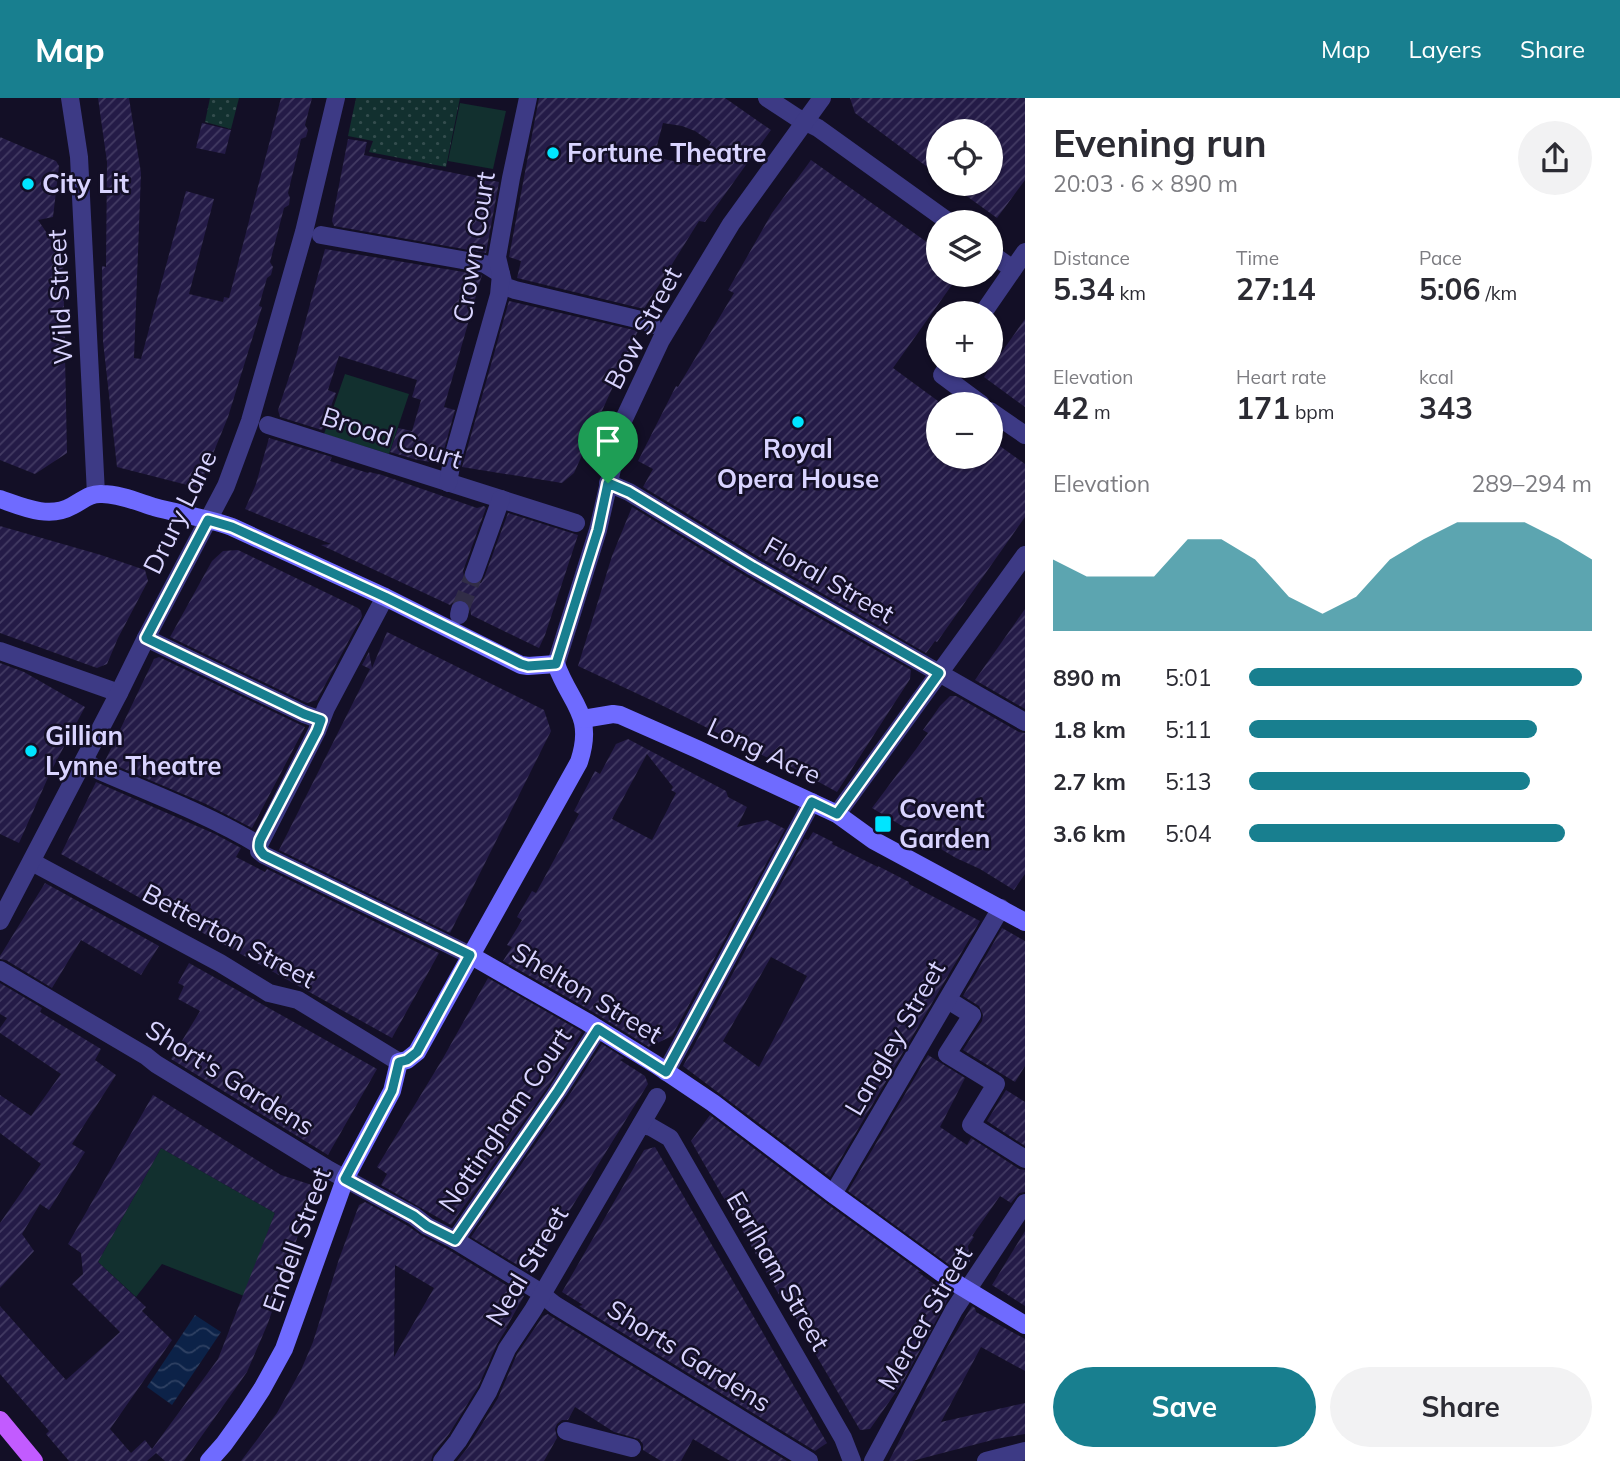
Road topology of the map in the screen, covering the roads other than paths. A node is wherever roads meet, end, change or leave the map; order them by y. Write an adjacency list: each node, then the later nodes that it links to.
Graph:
1 (70, 98): 22 (street, Wild Street)
2 (336, 98): 25 (street, Drury Lane)
3 (527, 98): 12 (street, Crown Court)
4 (767, 98): 6 (street)
5 (822, 98): 6 (street, Bow Street)
6 (805, 122): 7 (street); 21 (street, Bow Street)
7 (932, 210)
8 (321, 235): 12 (street)
9 (1025, 252): 11 (street)
10 (1003, 262): 11 (street)
11 (1013, 269): 13 (street)
12 (501, 274): 14 (street); 20 (street, Crown Court)
13 (991, 301)
14 (652, 325)
15 (946, 378): 16 (street)
16 (965, 392)
17 (1003, 420): 19 (street)
18 (268, 425): 20 (street, Broad Court)
19 (1025, 435)
20 (448, 483): 24 (street, Broad Court)
21 (608, 483): 32 (street, Bow Street); 33 (street, Floral Street)
22 (96, 494): 23 (main road); 25 (main road)
23 (0, 499)
24 (501, 499): 26 (street, Broad Court); 28 (street)
25 (208, 520): 29 (main road); 30 (street, Drury Lane)
26 (576, 523)
27 (1025, 555): 33 (street)
28 (474, 574)
29 (385, 597): 32 (main road); 36 (street)
30 (146, 638): 34 (street, Drury Lane); 36 (street)
31 (0, 651): 34 (street)
32 (556, 664): 35 (main road)
33 (939, 673): 37 (street, Floral Street); 40 (street)
34 (119, 693): 42 (street, Drury Lane)
35 (583, 719): 39 (main road, Long Acre); 47 (main road)
36 (321, 720): 41 (street)
37 (1025, 722)
38 (91, 765): 41 (street, Shelton Street)
39 (812, 802): 40 (main road, Long Acre); 54 (street)
40 (837, 814): 44 (main road, Long Acre)
41 (258, 845): 47 (street, Shelton Street)
42 (32, 862): 43 (street, Drury Lane); 53 (street, Betterton Street)
43 (5, 902): 45 (street, Drury Lane)
44 (1001, 908): 46 (main road, Long Acre); 49 (street, Langley Street)
45 (0, 921)
46 (1025, 922)
47 (470, 955): 50 (main road, Shelton Street); 53 (main road)
48 (0, 970): 58 (street, Short's Gardens)
49 (948, 1000): 51 (street, Langley Street); 52 (street)
50 (598, 1029): 54 (main road, Shelton Street); 61 (street, Nottingham Court)
51 (924, 1041): 52 (street); 59 (street, Langley Street)
52 (947, 1054): 57 (street)
53 (399, 1062): 58 (main road, Endell Street)
54 (666, 1072): 59 (main road, Shelton Street)
55 (657, 1097): 56 (street, Neal Street)
56 (641, 1125): 63 (street, Neal Street); 73 (street, Earlham Street)
57 (1025, 1159)
58 (345, 1179): 61 (street, Short's Gardens); 70 (main road, Endell Street)
59 (833, 1194): 62 (main road, Shelton Street)
60 (1025, 1203): 62 (street, Mercer Street)
61 (455, 1240): 63 (street, Short's Gardens)
62 (967, 1291): 64 (main road, Shelton Street); 74 (street, Mercer Street)
63 (541, 1295): 71 (street, Neal Street); 72 (street, Shorts Gardens)
64 (1025, 1325)
65 (0, 1420): 69 (main road)
66 (566, 1431): 67 (street)
67 (632, 1448)
68 (1025, 1451): 75 (street)
69 (33, 1461)
70 (209, 1461)
71 (442, 1461)
72 (809, 1461)
73 (852, 1461)
74 (873, 1461)
75 (986, 1461)

